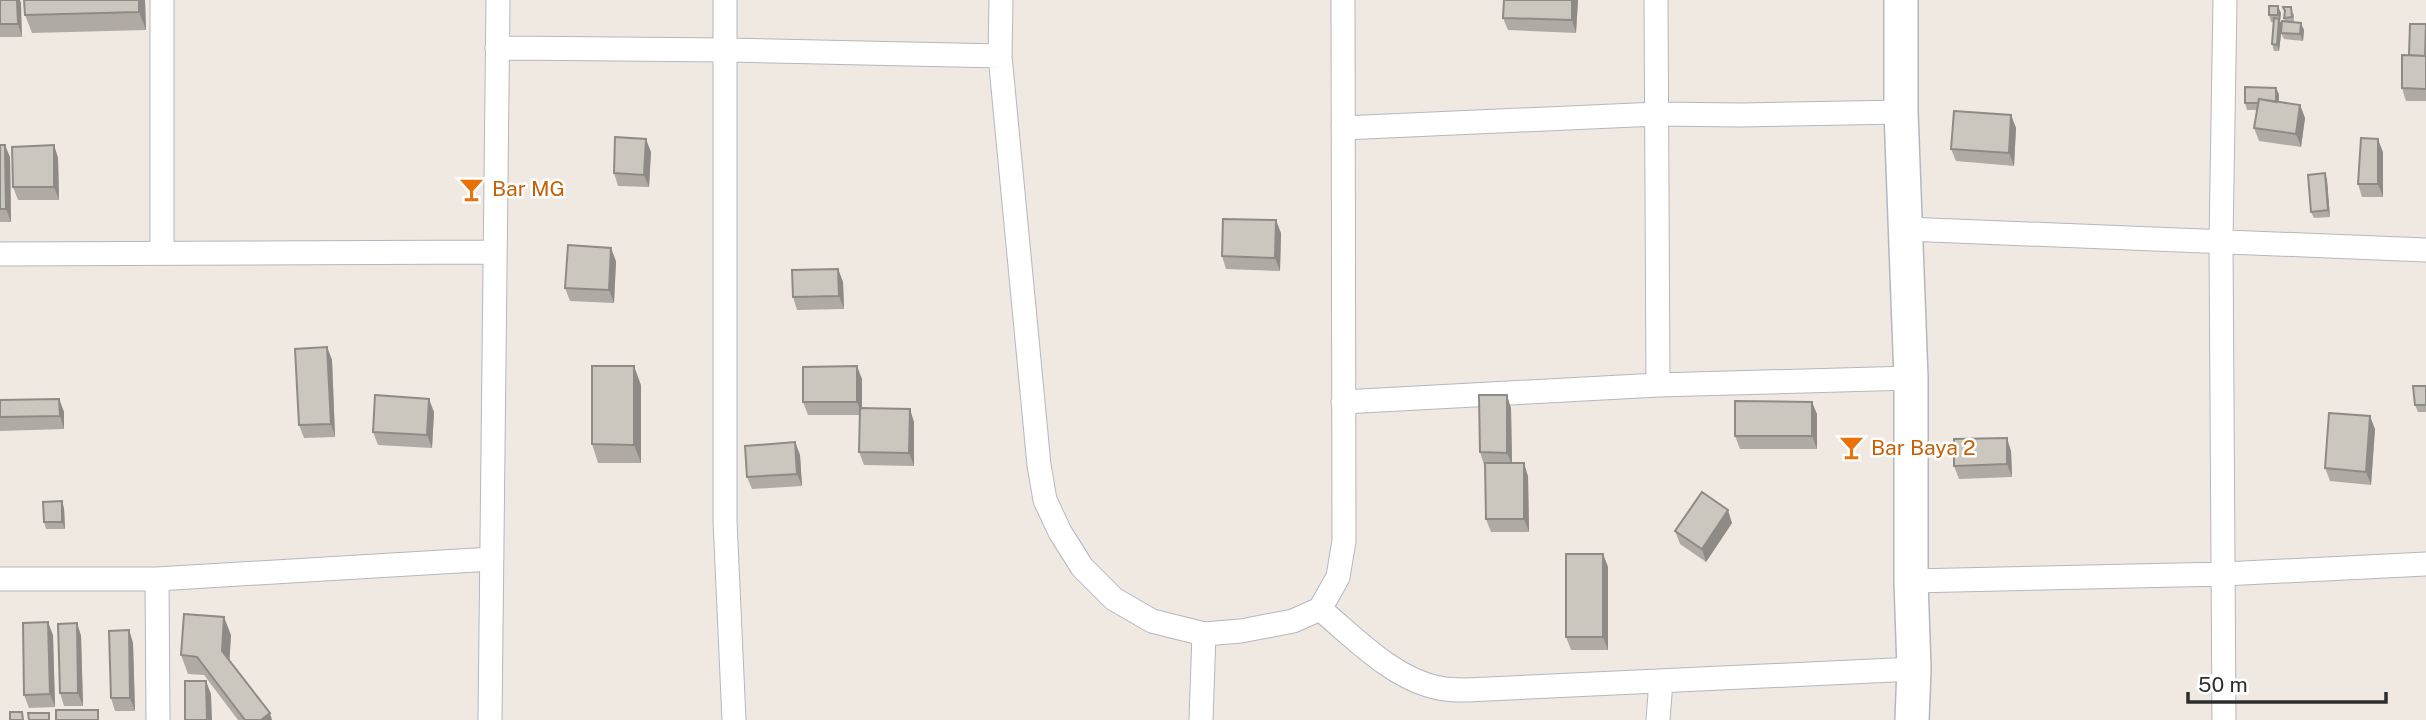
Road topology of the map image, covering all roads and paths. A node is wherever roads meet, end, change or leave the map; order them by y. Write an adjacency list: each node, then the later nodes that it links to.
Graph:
1 (162, 0): 18 (street)
2 (498, 0): 9 (street)
3 (725, 0): 10 (street)
4 (1001, 0): 11 (street)
5 (1343, 0): 14 (street)
6 (1656, 0): 13 (street)
7 (1901, 0): 12 (street)
8 (2225, 0): 16 (street)
9 (497, 48): 10 (street); 19 (street)
10 (726, 50): 11 (street); 36 (street)
11 (1000, 56): 31 (street)
12 (1901, 112): 13 (street); 15 (street)
13 (1657, 114): 14 (street); 22 (street)
14 (1343, 128): 23 (street)
15 (1906, 229): 16 (street); 21 (street)
16 (2221, 241): 17 (street); 26 (street)
17 (2426, 250)
18 (162, 252): 19 (street); 20 (street)
19 (495, 252): 24 (street)
20 (0, 254)
21 (1911, 377): 22 (street); 29 (street)
22 (1658, 385): 23 (street)
23 (1343, 402): 30 (street)
24 (492, 559): 28 (street); 35 (street)
25 (2426, 564): 26 (street)
26 (2224, 574): 29 (street); 40 (street)
27 (0, 579): 28 (street)
28 (157, 579): 34 (street)
29 (1911, 581): 32 (street)
30 (1320, 609): 31 (street); 33 (street)
31 (1204, 634): 37 (street)
32 (1914, 669): 33 (street); 39 (street)
33 (1661, 681): 38 (street)
34 (158, 720)
35 (490, 720)
36 (734, 720)
37 (1201, 720)
38 (1658, 720)
39 (1912, 720)
40 (2224, 720)

